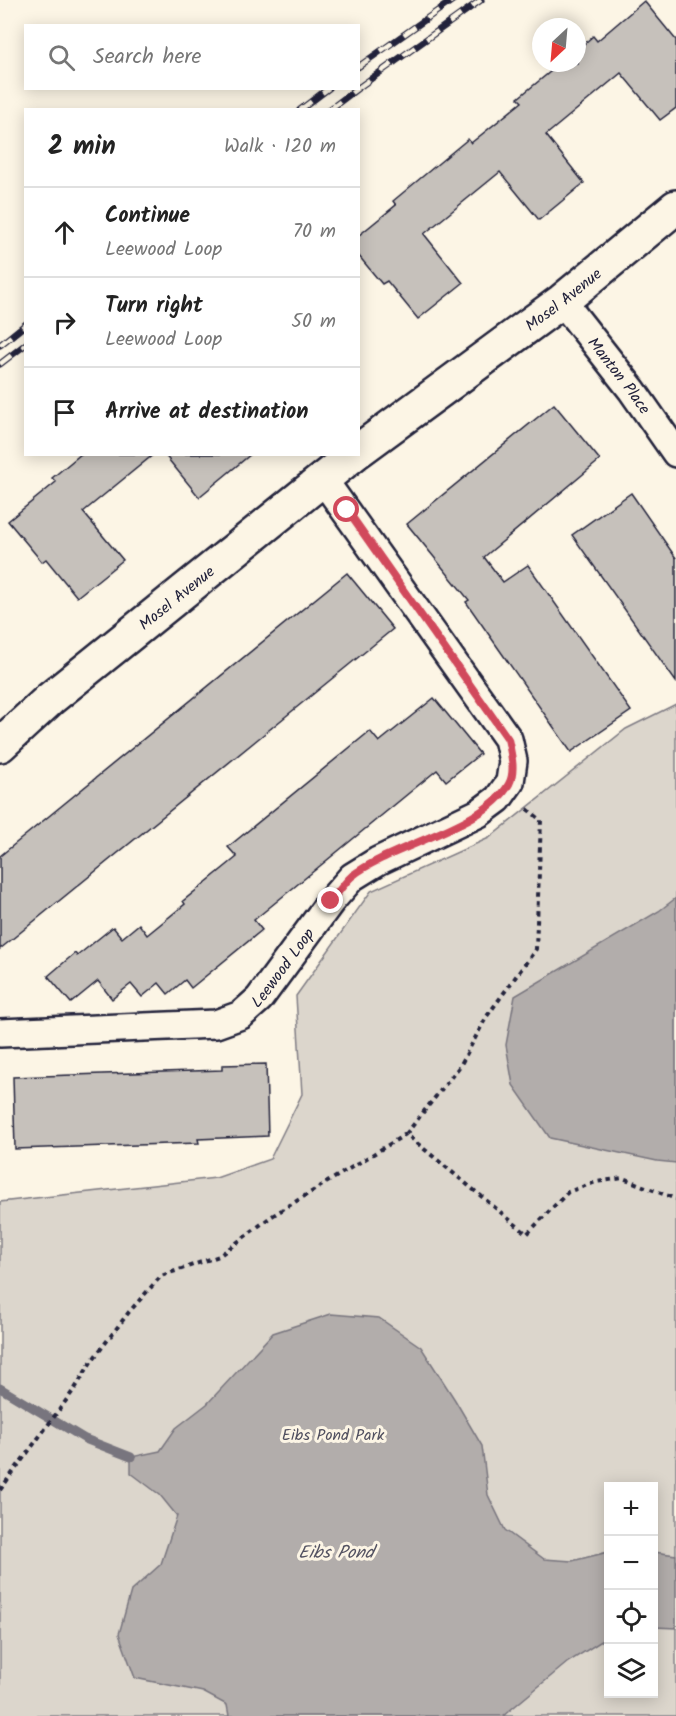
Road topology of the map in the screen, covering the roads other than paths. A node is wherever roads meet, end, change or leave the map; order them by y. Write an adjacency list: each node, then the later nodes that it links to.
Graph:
1 (676, 207): 2 (street, Mosel Avenue)
2 (562, 301): 3 (street, Mosel Avenue); 4 (street, Manton Place)
3 (360, 450)
4 (676, 453)
5 (351, 456): 6 (street, Mosel Avenue)
6 (322, 478): 7 (street, Mosel Avenue); 8 (street, Leewood Loop)
7 (0, 745)
8 (0, 1033)

